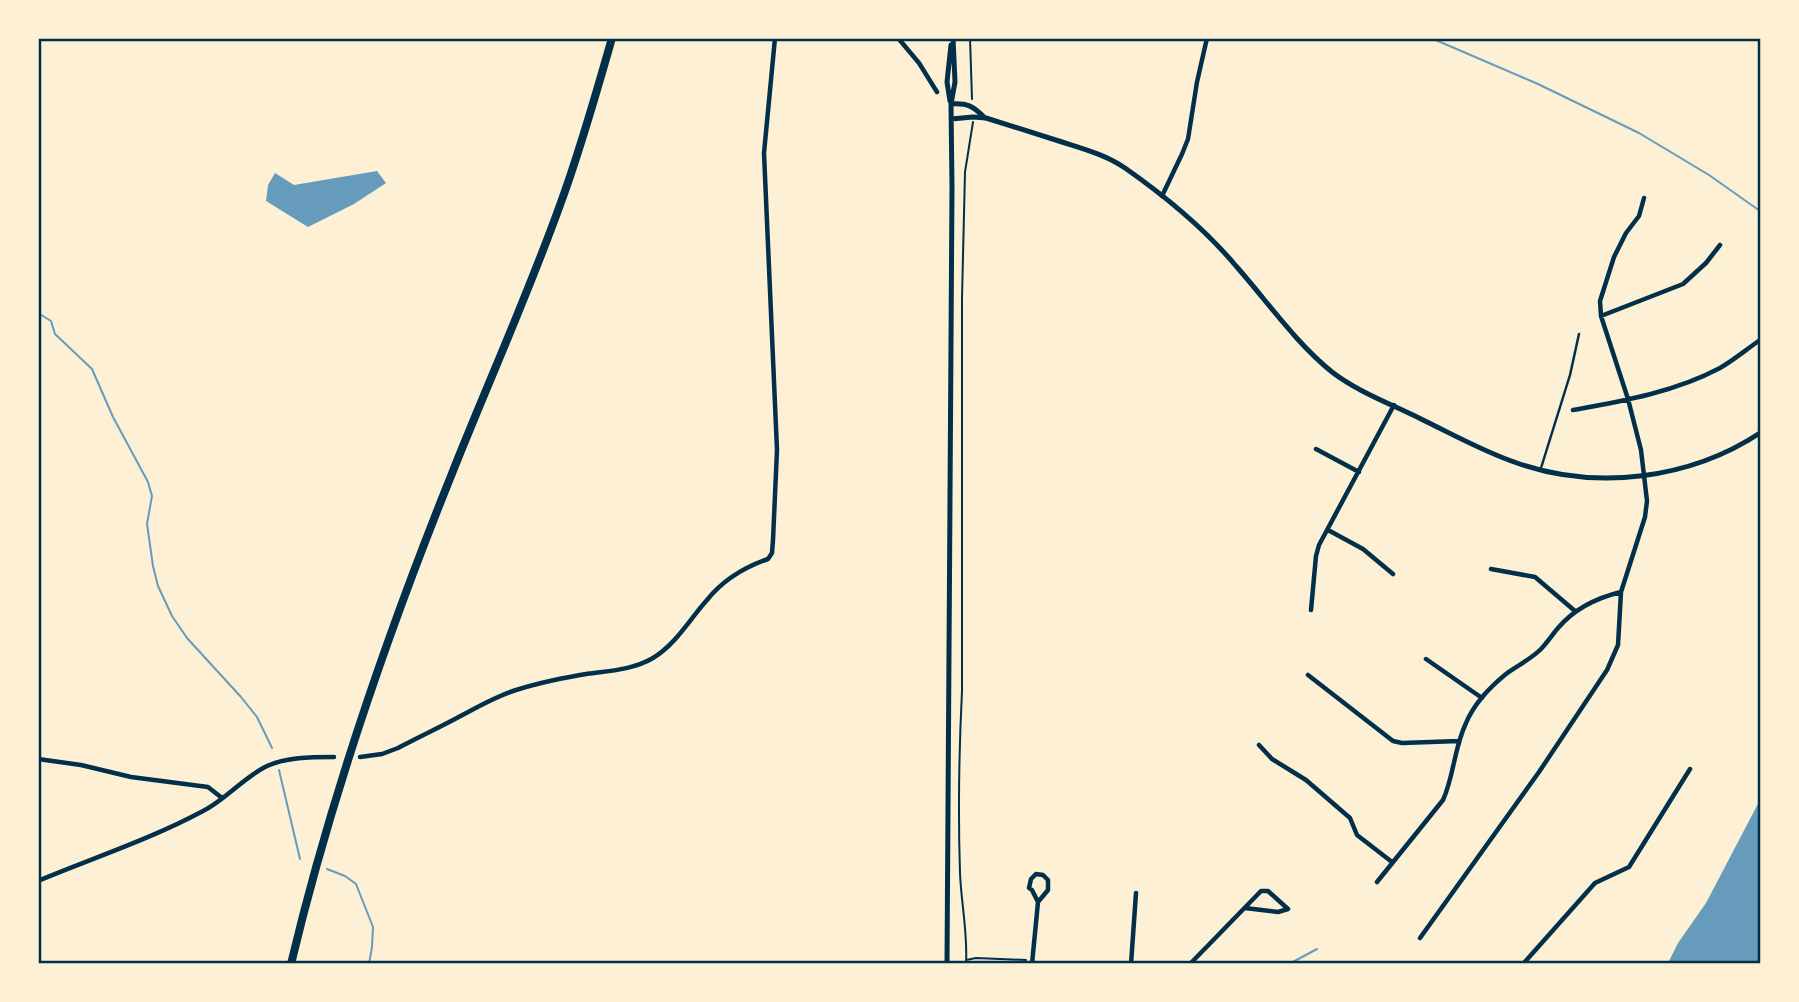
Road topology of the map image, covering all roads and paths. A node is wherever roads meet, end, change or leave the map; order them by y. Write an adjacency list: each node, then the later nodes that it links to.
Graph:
1 (612, 38): 52 (highway)
2 (775, 38): 39 (street)
3 (898, 38): 7 (street)
4 (952, 38): 8 (street)
5 (970, 38): 9 (path)
6 (1207, 38): 13 (street)
7 (937, 92)
8 (951, 104): 9 (street); 12 (street)
9 (972, 106): 11 (street)
10 (973, 117): 11 (street); 12 (street); 50 (path)
11 (986, 118): 13 (street)
12 (951, 119): 53 (street)
13 (1161, 197): 20 (street)
14 (1644, 198): 16 (street)
15 (1720, 245): 16 (street)
16 (1601, 316): 19 (street)
17 (1579, 334): 24 (lane)
18 (1760, 340): 19 (street)
19 (1628, 399): 21 (street); 26 (street)
20 (1394, 405): 24 (street); 25 (street)
21 (1573, 410)
22 (1760, 433): 26 (street)
23 (1316, 449): 25 (street)
24 (1540, 470): 26 (street)
25 (1359, 472): 27 (street)
26 (1645, 476): 30 (street)
27 (1328, 530): 29 (street); 31 (street)
28 (1491, 569): 32 (street)
29 (1393, 574)
30 (1622, 592): 32 (street); 49 (street)
31 (1311, 611)
32 (1575, 611): 35 (street)
33 (1426, 659): 35 (street)
34 (1308, 675): 36 (street)
35 (1482, 698): 36 (street)
36 (1459, 741): 43 (street)
37 (1259, 745): 43 (street)
38 (334, 757): 42 (street)
39 (360, 757)
40 (38, 759): 42 (street)
41 (1690, 769): 56 (street)
42 (222, 798): 44 (street)
43 (1392, 862): 45 (street)
44 (38, 881)
45 (1377, 882)
46 (1136, 893): 54 (street)
47 (1038, 901): 47 (street); 51 (street)
48 (1245, 908): 48 (street); 55 (street)
49 (1420, 938)
50 (966, 962): 51 (path)
51 (1032, 962)
52 (290, 964)
53 (947, 964)
54 (1131, 964)
55 (1190, 964)
56 (1522, 964)

